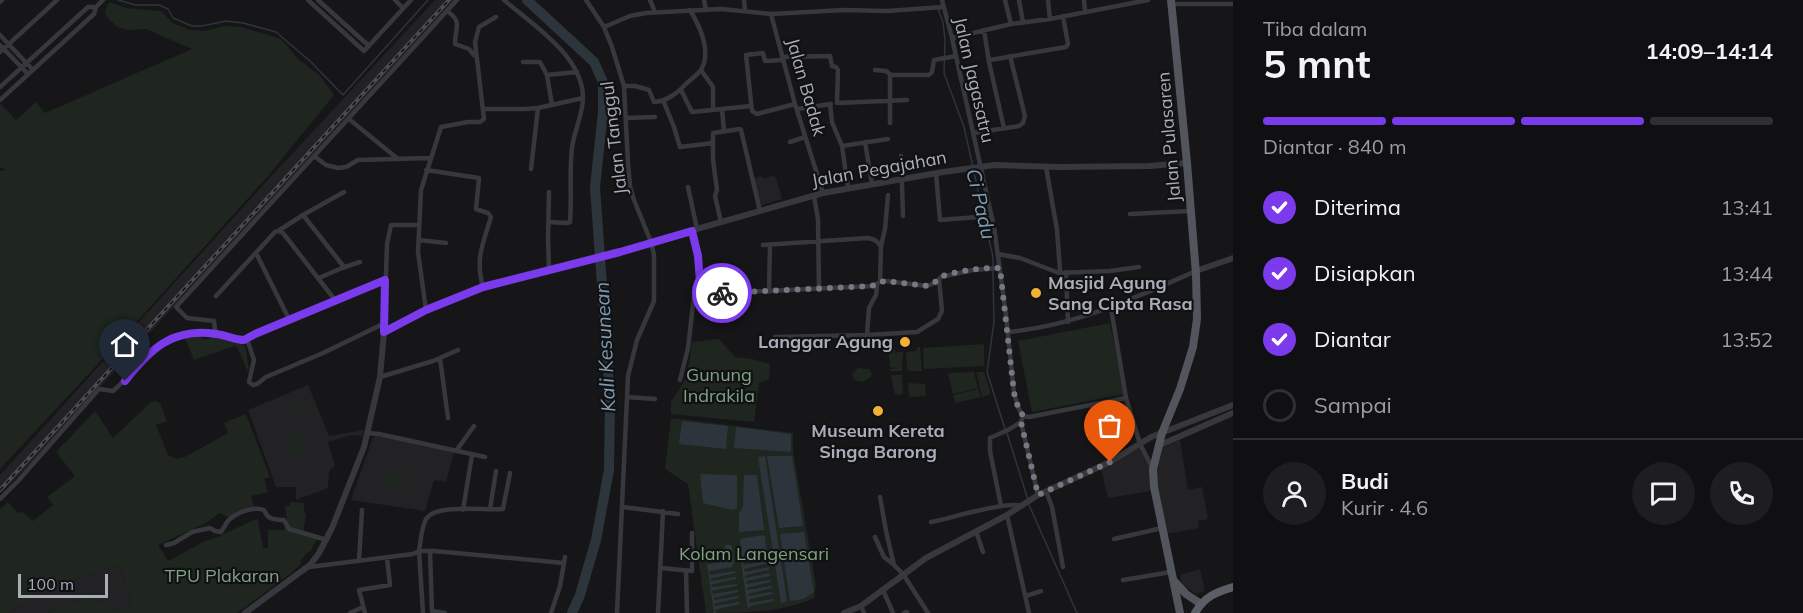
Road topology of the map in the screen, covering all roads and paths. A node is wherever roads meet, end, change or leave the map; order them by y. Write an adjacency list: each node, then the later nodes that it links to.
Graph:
1 (57, 0): 40 (street)
2 (104, 0): 21 (street)
3 (309, 0): 41 (street)
4 (318, 0): 41 (street)
5 (395, 0): 23 (street)
6 (411, 0): 23 (street)
7 (458, 0): 26 (street)
8 (504, 0): 54 (street)
9 (586, 0): 36 (street, Jalan Tanggul)
10 (650, 0): 28 (street)
11 (704, 0): 25 (street)
12 (744, 0): 27 (street)
13 (942, 0): 22 (street, Jalan Jagasatru)
14 (1005, 0): 35 (street)
15 (1019, 0): 34 (street)
16 (1048, 0): 33 (street)
17 (1084, 0): 29 (street)
18 (1148, 0): 29 (street)
19 (1171, 2): 20 (street); 92 (main road, Jalan Pulasaren)
20 (1233, 4)
21 (96, 7): 49 (street); 51 (street)
22 (942, 7): 30 (street); 39 (street, Jalan Jagasatru)
23 (403, 8): 41 (street)
24 (690, 10): 25 (street); 28 (street); 52 (street)
25 (706, 10): 27 (street)
26 (447, 11): 45 (street); 77 (street)
27 (745, 11): 30 (street)
28 (656, 12): 36 (street)
29 (1085, 12): 31 (street)
30 (771, 14): 46 (street, Jalan Badak)
31 (1063, 16): 33 (street); 44 (street)
32 (496, 17): 45 (street)
33 (1050, 19): 34 (street)
34 (1023, 22): 35 (street)
35 (1011, 24): 37 (street)
36 (604, 27): 58 (street, Jalan Tanggul)
37 (984, 30): 39 (street); 47 (street)
38 (0, 35): 40 (street)
39 (952, 38): 43 (street, Jalan Jagasatru)
40 (8, 45): 42 (street); 49 (street)
41 (369, 46)
42 (1, 48): 50 (street)
43 (953, 56): 57 (street); 81 (street, Jalan Jagasatru)
44 (1010, 56): 47 (street); 79 (street)
45 (476, 57): 72 (street)
46 (782, 58): 66 (street); 69 (street); 70 (street, Jalan Badak)
47 (990, 60): 79 (street)
48 (523, 62): 56 (street)
49 (27, 63): 50 (street); 51 (street)
50 (22, 68): 55 (street); 59 (street)
51 (33, 70): 55 (street)
52 (701, 70): 60 (street); 73 (street)
53 (875, 70): 57 (street)
54 (577, 72): 56 (street); 61 (street)
55 (28, 75): 62 (street)
56 (547, 75): 68 (street)
57 (890, 75): 65 (street)
58 (624, 86): 63 (street); 76 (street, Jalan Tanggul)
59 (0, 87)
60 (681, 90): 63 (street); 73 (street)
61 (583, 98): 68 (street); 113 (street)
62 (0, 100)
63 (663, 100): 86 (street)
64 (907, 100): 65 (street)
65 (890, 101): 66 (street); 78 (street)
66 (837, 103): 67 (street)
67 (830, 104): 70 (street); 87 (street)
68 (552, 105): 71 (street)
69 (751, 106): 70 (street); 74 (street)
70 (796, 107): 82 (street, Jalan Badak)
71 (538, 108): 72 (street); 96 (street)
72 (483, 109): 90 (street)
73 (713, 109): 74 (street)
74 (722, 109): 80 (street)
75 (655, 117): 76 (street)
76 (626, 118): 119 (street, Jalan Tanggul)
77 (349, 120): 88 (street); 91 (street)
78 (890, 123)
79 (1004, 128): 81 (street)
80 (724, 131): 86 (street); 107 (street)
81 (973, 134): 94 (street, Jalan Jagasatru)
82 (805, 137): 84 (street); 104 (street, Jalan Badak)
83 (888, 139): 85 (street)
84 (790, 142)
85 (865, 142): 87 (street); 99 (street)
86 (712, 143): 114 (street)
87 (842, 146): 101 (street)
88 (314, 156): 91 (street); 154 (street)
89 (901, 156): 98 (street)
90 (430, 158): 91 (street); 95 (street)
91 (399, 159)
92 (1187, 163): 93 (street, Jalan Pegajahan); 108 (main road, Jalan Pulasaren)
93 (1046, 167): 94 (street, Jalan Pegajahan); 135 (street)
94 (975, 168): 97 (street, Jalan Pegajahan); 112 (street, Jalan Jagasatru)
95 (426, 170): 115 (street); 141 (street)
96 (531, 170)
97 (936, 173): 98 (street, Jalan Pegajahan); 112 (street)
98 (902, 179): 99 (street, Jalan Pegajahan); 111 (street)
99 (872, 184): 101 (street, Jalan Pegajahan)
100 (688, 187): 116 (street)
101 (848, 188): 104 (street, Jalan Pegajahan)
102 (344, 192): 110 (street)
103 (549, 192): 113 (street)
104 (823, 193): 106 (street, Jalan Pegajahan)
105 (888, 195): 124 (street)
106 (814, 196): 107 (street, Jalan Pegajahan); 120 (street)
107 (760, 211): 114 (street, Jalan Pegajahan)
108 (1191, 211): 109 (street); 133 (main road, Jalan Pulasaren)
109 (1130, 213)
110 (303, 215): 117 (street); 129 (street)
111 (903, 216)
112 (988, 217): 126 (street, Jalan Jagasatru)
113 (549, 222): 132 (street)
114 (721, 222): 116 (street, Jalan Pegajahan)
115 (419, 225): 118 (street); 138 (street)
116 (694, 230): 119 (street, Jalan Pegajahan); 144 (street)
117 (278, 231): 125 (street); 136 (street)
118 (419, 240): 121 (street); 148 (street)
119 (651, 242): 132 (street, Jalan Pegajahan); 162 (street, Jalan Tanggul)
120 (819, 242): 122 (street); 124 (street); 142 (street)
121 (446, 243)
122 (770, 244): 123 (street); 143 (street)
123 (763, 245)
124 (880, 247): 139 (street)
125 (256, 254): 145 (street); 149 (street)
126 (998, 254): 131 (street, Jalan Jagasatru); 135 (street)
127 (1233, 258): 133 (street)
128 (360, 262): 129 (street)
129 (344, 267): 136 (street)
130 (1139, 267): 134 (street)
131 (998, 268): 137 (street); 153 (street, Jalan Jagasatru)
132 (549, 269): 141 (street, Jalan Pegajahan)
133 (1196, 271): 147 (street); 172 (main road, Jalan Pulasaren)
134 (1066, 272): 135 (street); 150 (street)
135 (1059, 273): 140 (street)
136 (319, 278): 146 (street)
137 (939, 279): 139 (street); 155 (street)
138 (385, 280): 146 (street); 151 (street)
139 (878, 283): 142 (street); 155 (street)
140 (1060, 283)
141 (483, 287): 148 (street, Jalan Pegajahan)
142 (819, 290): 143 (street)
143 (769, 292): 144 (street)
144 (701, 294): 161 (street)
145 (216, 296)
146 (335, 300): 149 (street)
147 (1110, 308): 150 (street); 163 (street)
148 (426, 310): 152 (street, Jalan Pegajahan)
149 (289, 319): 157 (street)
150 (1068, 322): 153 (street)
151 (385, 323): 152 (street); 157 (street)
152 (384, 332): 160 (street)
153 (1008, 332): 167 (street, Jalan Jagasatru)
154 (218, 334): 157 (street); 186 (street)
155 (867, 335): 156 (street)
156 (775, 337)
157 (247, 339)
158 (458, 350): 159 (street)
159 (440, 358): 160 (street); 168 (street)
160 (380, 377): 171 (street)
161 (680, 380)
162 (627, 397): 164 (street); 189 (street, Jalan Tanggul)
163 (1126, 398): 167 (street); 173 (street)
164 (655, 399)
165 (1233, 405): 172 (street)
166 (1233, 413): 174 (street)
167 (1023, 416): 169 (street)
168 (448, 418)
169 (1021, 422): 184 (street); 188 (street)
170 (474, 426): 175 (street)
171 (368, 433): 175 (street); 202 (street)
172 (1162, 433): 173 (street); 174 (main road, Jalan Pulasaren)
173 (1140, 444): 178 (street); 183 (street)
174 (1160, 445): 178 (main road, Jalan Pulasaren)
175 (456, 451): 176 (street)
176 (472, 455): 177 (street); 192 (street)
177 (484, 457)
178 (1153, 469): 197 (main road)
179 (496, 471): 181 (street)
180 (510, 473): 182 (street)
181 (493, 484): 182 (street); 190 (street)
182 (508, 487): 190 (street)
183 (1046, 491): 184 (street); 213 (street)
184 (1036, 496): 187 (street)
185 (880, 497): 211 (street)
186 (0, 498)
187 (1023, 505): 188 (street); 195 (street)
188 (1001, 506): 196 (street)
189 (623, 507): 193 (street); 231 (street, Jalan Tanggul)
190 (490, 509): 192 (street)
191 (362, 510): 209 (street)
192 (463, 510): 204 (street)
193 (663, 511): 194 (street); 214 (street)
194 (678, 514)
195 (1007, 515): 198 (street); 222 (street)
196 (931, 522)
197 (1162, 528): 201 (street); 217 (main road)
198 (975, 531): 206 (street); 216 (street)
199 (692, 532): 215 (street)
200 (875, 537): 211 (street)
201 (1114, 539)
202 (327, 540): 203 (street); 212 (street)
203 (166, 545)
204 (419, 551): 205 (street); 208 (street); 228 (street)
205 (430, 551): 210 (street); 229 (street)
206 (983, 552)
207 (565, 557): 210 (street)
208 (387, 558): 209 (street); 225 (street)
209 (359, 561): 212 (street)
210 (564, 563): 230 (street)
211 (894, 565): 216 (street)
212 (307, 567): 226 (street)
213 (1063, 567)
214 (661, 568): 215 (street); 232 (street)
215 (686, 571): 233 (street)
216 (903, 574): 220 (street); 237 (street)
217 (1172, 576): 218 (street); 223 (main road); 239 (main road)
218 (1123, 580)
219 (1233, 587): 223 (highway)
220 (883, 590): 224 (street); 236 (street)
221 (1041, 591): 222 (street)
222 (1026, 596): 238 (street)
223 (1201, 604): 240 (highway)
224 (861, 606): 234 (street); 235 (street)
225 (364, 610): 227 (street)
226 (245, 613)
227 (350, 613)
228 (423, 613)
229 (445, 613)
230 (550, 613)
231 (617, 613)
232 (658, 613)
233 (687, 613)
234 (844, 613)
235 (864, 613)
236 (893, 613)
237 (928, 613)
238 (1029, 613)
239 (1180, 613)
240 (1195, 613)

